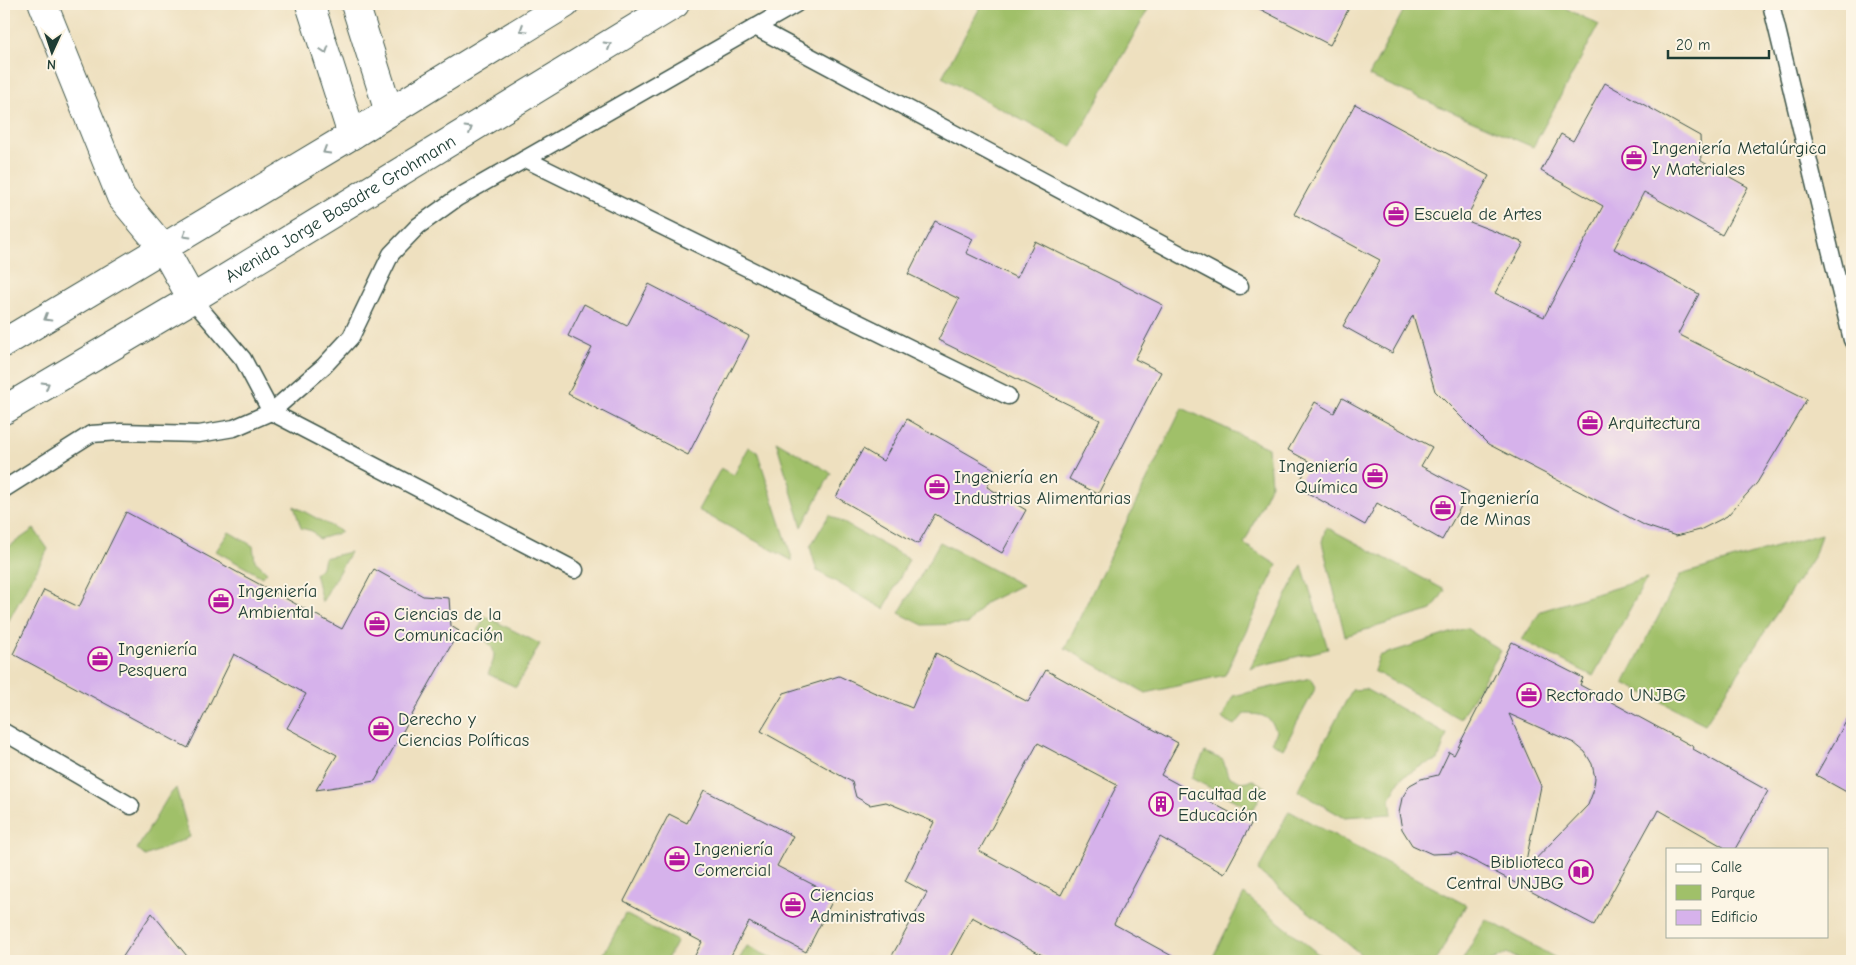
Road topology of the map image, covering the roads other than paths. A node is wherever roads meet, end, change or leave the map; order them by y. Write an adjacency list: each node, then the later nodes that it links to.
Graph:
1 (43, 4): 12 (main road)
2 (310, 4): 10 (main road, one-way to 10)
3 (355, 4): 9 (main road)
4 (565, 4): 9 (main road, one-way to 9)
5 (675, 4): 14 (main road, Avenida Jorge Basadre Grohmann, one-way to 5)
6 (796, 4): 8 (lane)
7 (1771, 4): 15 (lane)
8 (755, 27): 11 (lane); 13 (lane)
9 (389, 112): 10 (main road)
10 (352, 135): 12 (main road, one-way to 12)
11 (525, 159): 17 (lane); 19 (lane)
12 (164, 249): 14 (main road); 16 (main road, one-way to 16)
13 (1240, 286)
14 (192, 299): 18 (main road, Avenida Jorge Basadre Grohmann, one-way to 14); 19 (lane)
15 (1852, 340)
16 (4, 343)
17 (1008, 396)
18 (4, 410)
19 (271, 412): 20 (lane); 21 (lane)
20 (4, 489)
21 (575, 570)
22 (4, 732): 23 (lane)
23 (131, 806)

